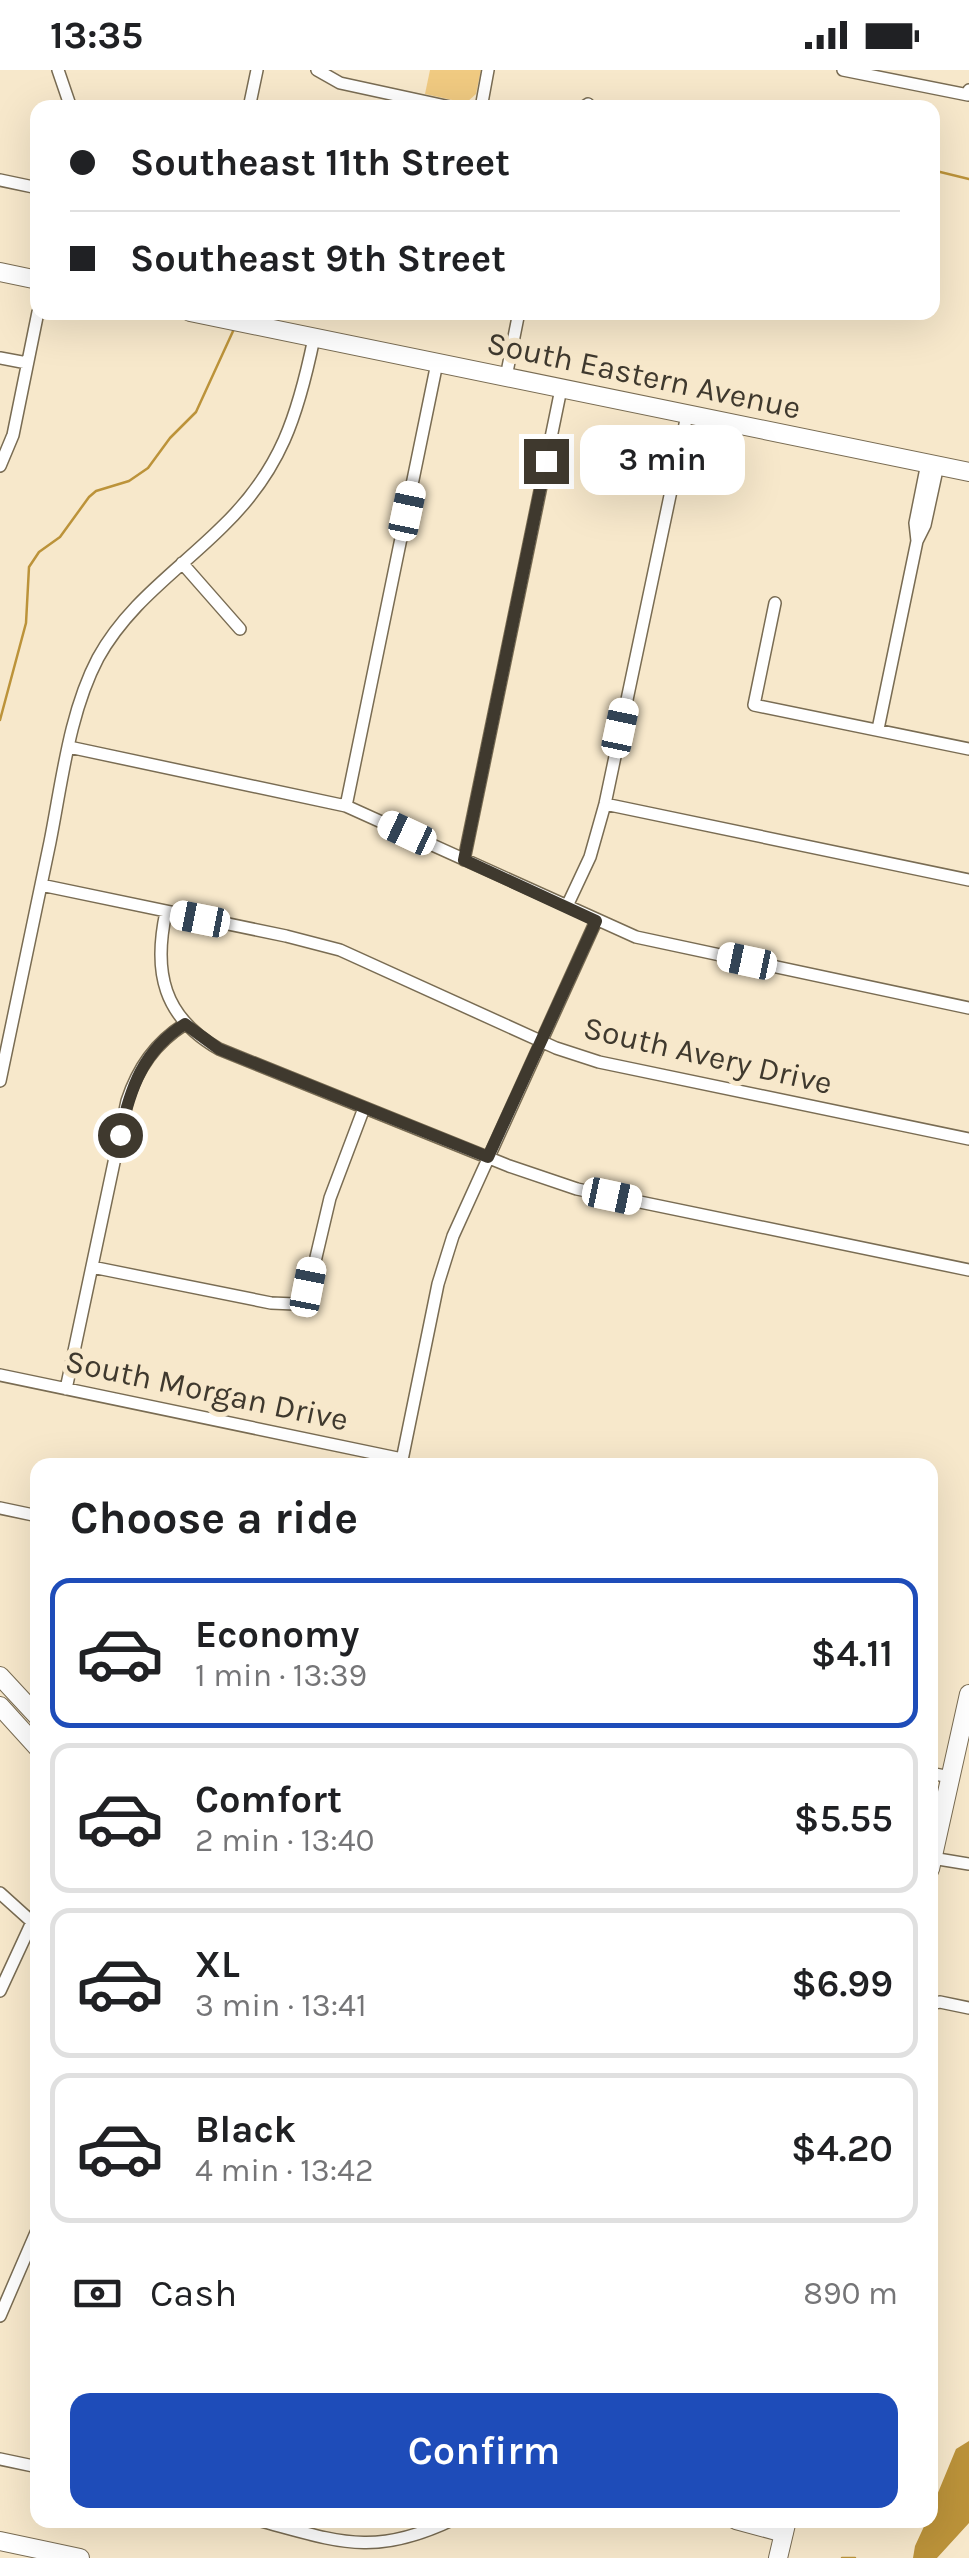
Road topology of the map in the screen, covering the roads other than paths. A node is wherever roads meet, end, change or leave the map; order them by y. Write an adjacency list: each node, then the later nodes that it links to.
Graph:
1 (58, 70): 7 (street)
2 (257, 70): 8 (street)
3 (317, 70): 9 (street)
4 (488, 70): 10 (street)
5 (851, 71): 6 (street)
6 (968, 93)
7 (68, 100)
8 (250, 100)
9 (418, 100)
10 (482, 100)
11 (0, 180): 12 (street)
12 (30, 186)
13 (0, 272): 14 (main road)
14 (30, 278)
15 (36, 320): 21 (street)
16 (228, 320): 18 (main road, South Eastern Avenue)
17 (517, 320): 22 (street)
18 (314, 338): 20 (main road, South Eastern Avenue); 28 (street)
19 (0, 358): 21 (street)
20 (438, 363): 22 (main road, South Eastern Avenue); 35 (street)
21 (26, 364): 26 (street)
22 (506, 377): 23 (main road, South Eastern Avenue)
23 (561, 389): 24 (main road, South Eastern Avenue); 36 (street)
24 (687, 415): 25 (main road, South Eastern Avenue); 34 (street)
25 (933, 464): 27 (main road, South Eastern Avenue); 31 (street)
26 (0, 466)
27 (969, 472)
28 (182, 563): 30 (street); 32 (street)
29 (775, 603): 31 (street)
30 (240, 628)
31 (878, 729): 33 (street)
32 (69, 747): 35 (street); 38 (street)
33 (969, 750)
34 (605, 804): 37 (street); 39 (street)
35 (346, 806): 36 (street)
36 (464, 860): 39 (street)
37 (969, 880)
38 (42, 885): 40 (street, South Avery Drive); 44 (street)
39 (567, 906): 41 (street)
40 (166, 912): 45 (street); 46 (street, South Avery Drive)
41 (596, 921): 42 (street); 46 (street)
42 (969, 1008)
43 (0, 1010): 44 (street)
44 (14, 1013): 47 (street)
45 (185, 1024): 48 (street); 51 (street)
46 (541, 1041): 49 (street, South Avery Drive); 50 (street)
47 (0, 1081)
48 (364, 1108): 50 (street); 51 (street)
49 (969, 1140)
50 (488, 1157): 52 (street); 56 (street)
51 (92, 1266): 54 (street)
52 (969, 1270)
53 (0, 1375): 54 (street, South Morgan Drive)
54 (66, 1389): 55 (street, South Morgan Drive)
55 (384, 1458)
56 (403, 1458)
57 (0, 1508): 58 (street)
58 (30, 1514)
59 (0, 1676): 62 (main road)
60 (969, 1694): 65 (main road)
61 (0, 1706): 63 (main road)
62 (30, 1724)
63 (30, 1727)
64 (938, 1774): 65 (street)
65 (950, 1777): 66 (main road)
66 (938, 1832)
67 (938, 1864): 68 (street)
68 (969, 1864)
69 (0, 1892): 70 (street)
70 (30, 1912)
71 (30, 1924): 72 (street)
72 (0, 1991)
73 (938, 2003): 74 (street)
74 (969, 2008)
75 (30, 2247): 76 (street)
76 (0, 2316)
77 (0, 2459): 78 (street)
78 (30, 2465)
79 (295, 2528): 80 (street)
80 (431, 2528)
81 (785, 2528): 84 (main road)
82 (0, 2541): 83 (main road)
83 (80, 2558)
84 (778, 2558)

